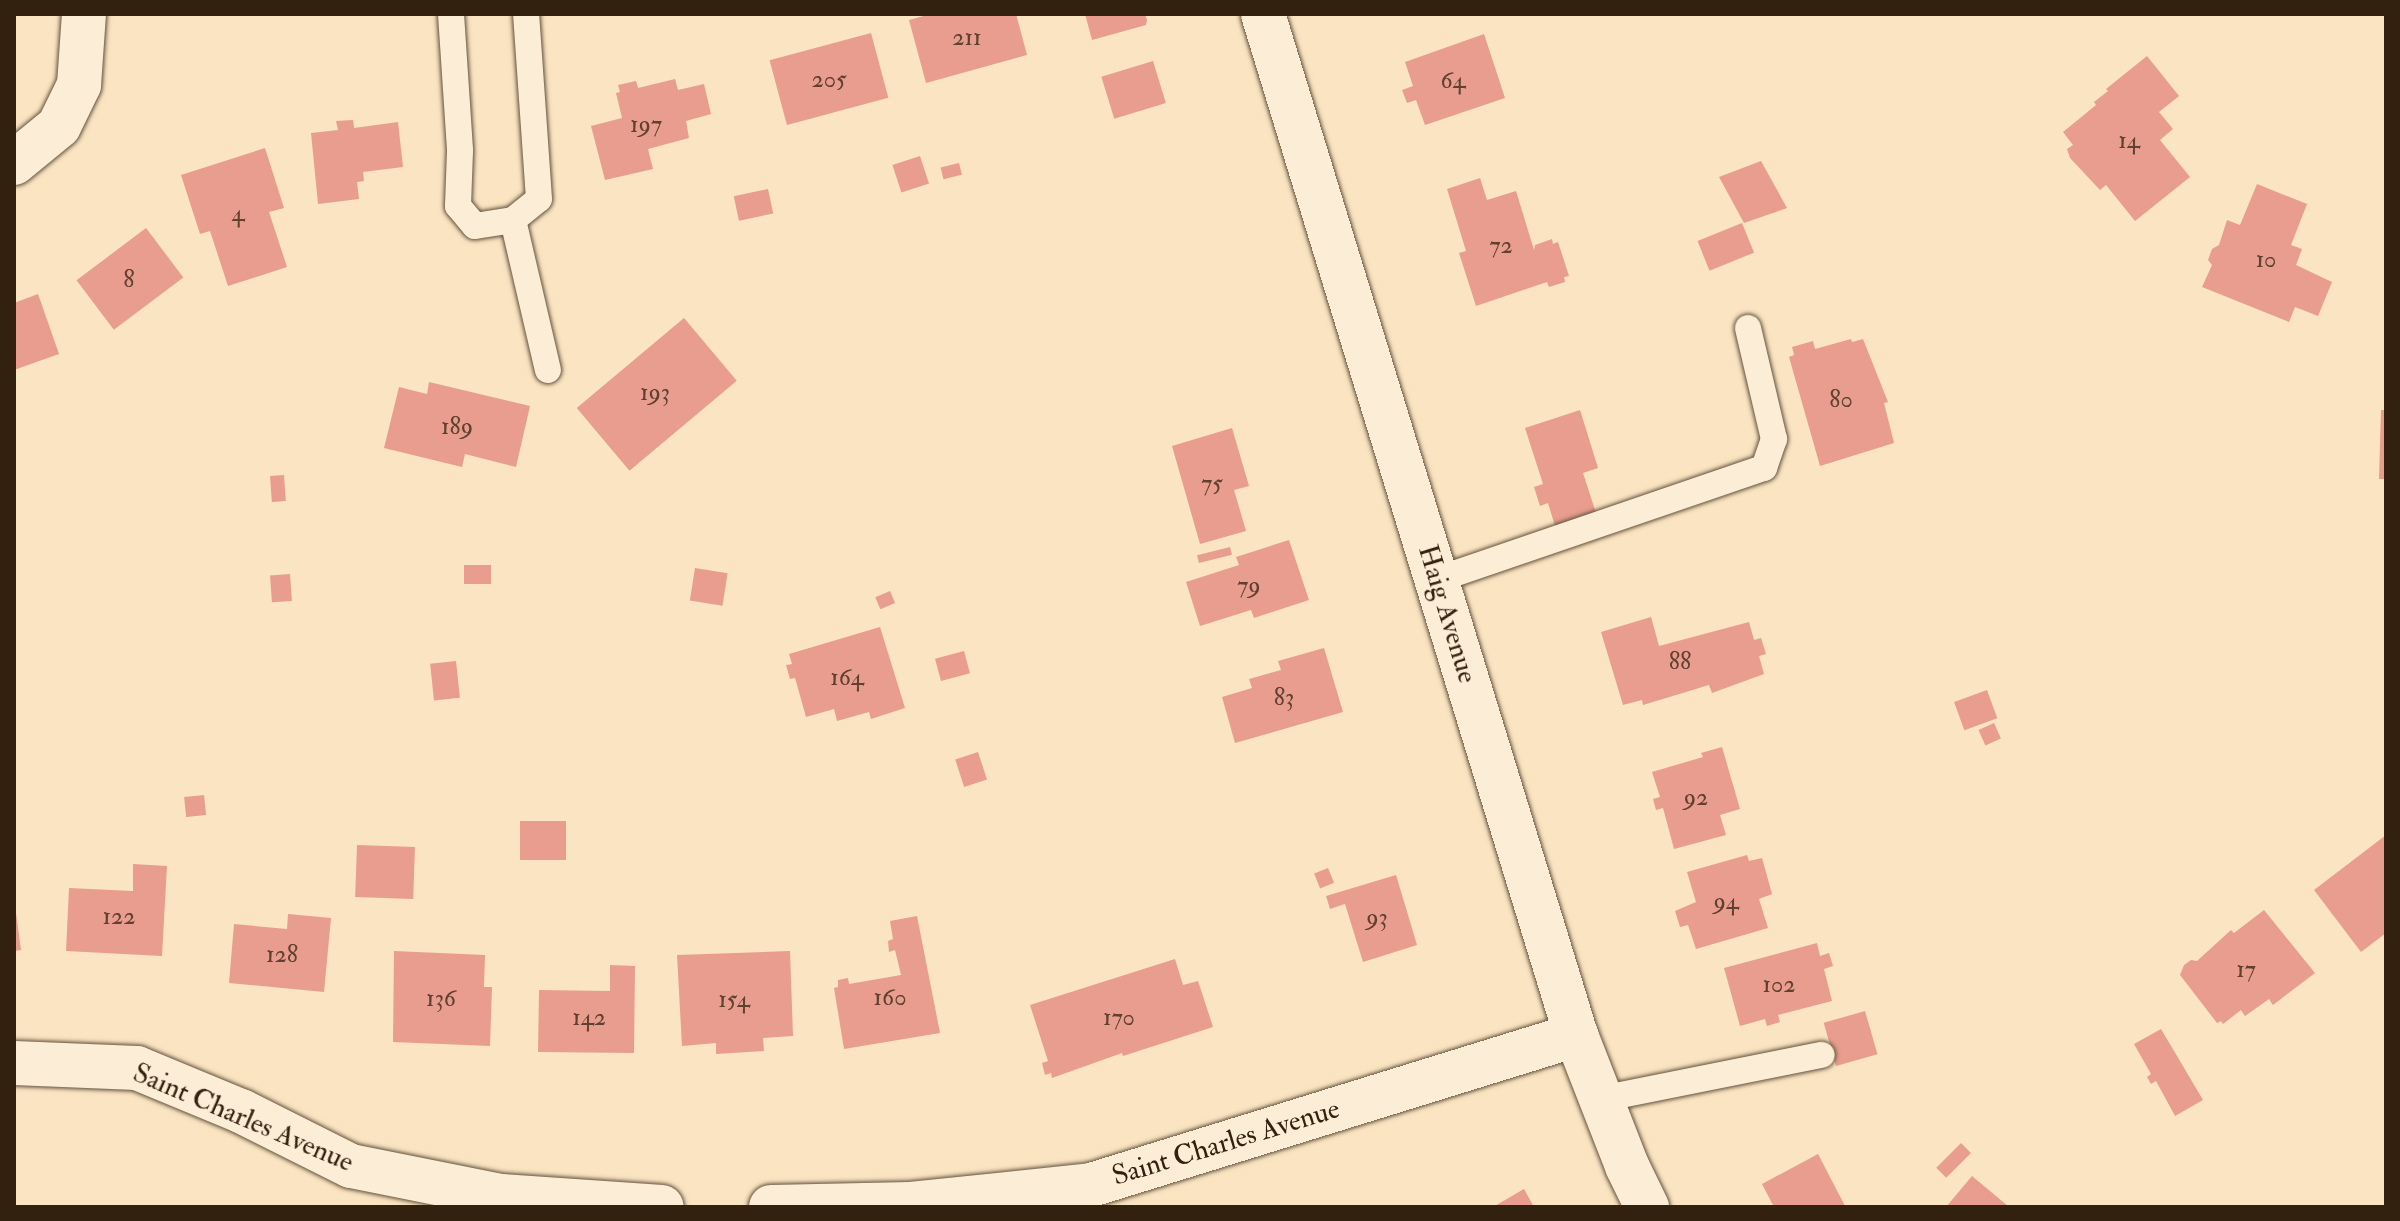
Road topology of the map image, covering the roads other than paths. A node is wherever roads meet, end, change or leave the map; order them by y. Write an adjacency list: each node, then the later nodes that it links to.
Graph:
1 (84, 14): 5 (street)
2 (451, 14): 6 (lane)
3 (526, 14): 6 (lane)
4 (1263, 14): 9 (street, Haig Avenue)
5 (14, 163)
6 (513, 220): 8 (lane)
7 (1748, 328): 9 (lane)
8 (548, 370)
9 (1436, 580): 10 (street, Haig Avenue)
10 (1576, 1035): 13 (street, Haig Avenue); 15 (street, Saint Charles Avenue)
11 (1822, 1055): 13 (lane)
12 (14, 1063): 14 (street, Saint Charles Avenue)
13 (1601, 1099): 16 (street, Haig Avenue)
14 (662, 1207)
15 (771, 1207)
16 (1647, 1207)

